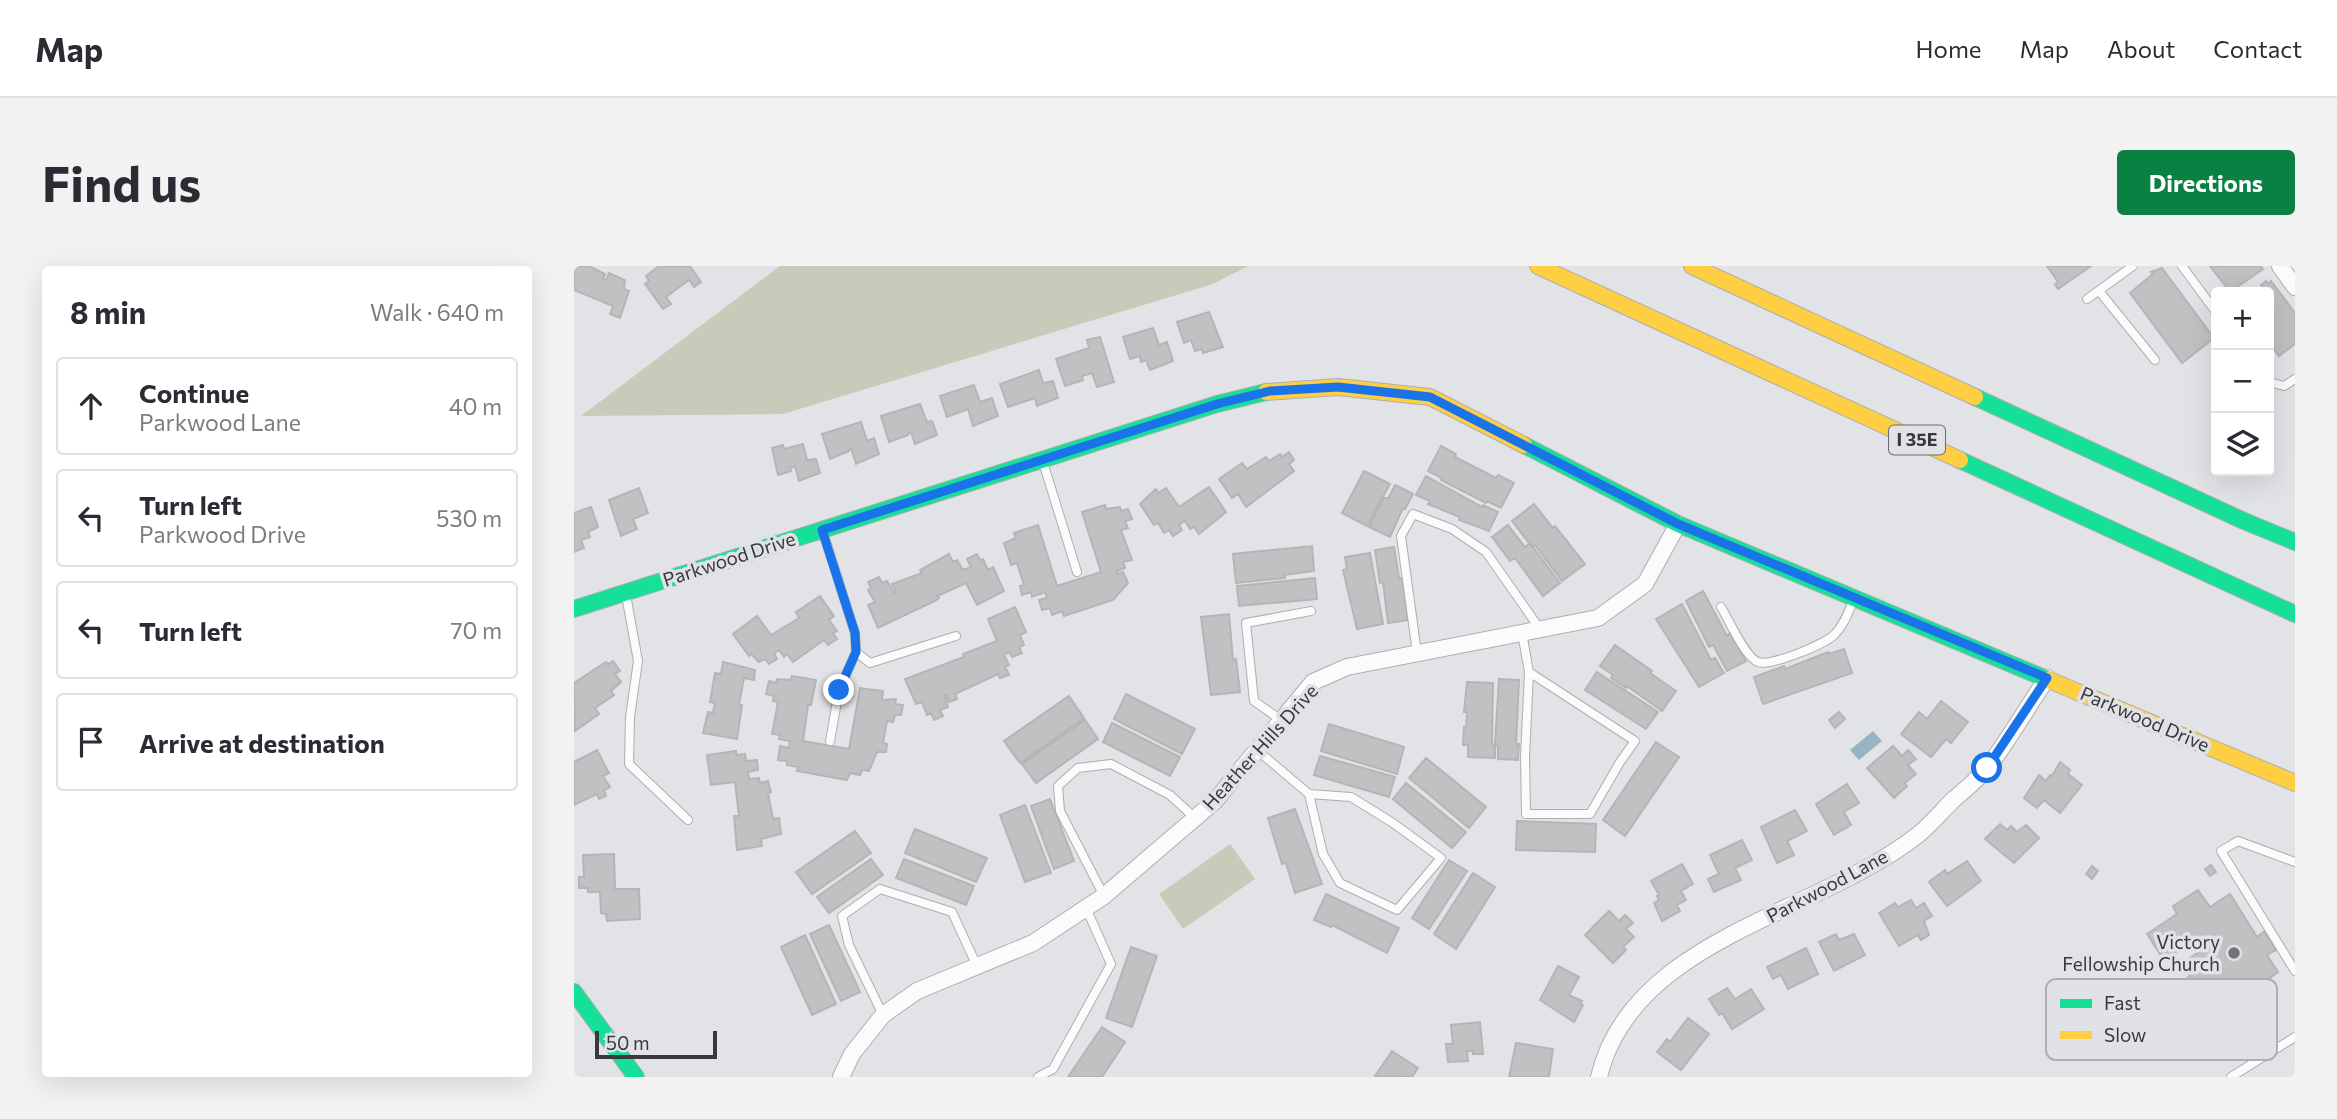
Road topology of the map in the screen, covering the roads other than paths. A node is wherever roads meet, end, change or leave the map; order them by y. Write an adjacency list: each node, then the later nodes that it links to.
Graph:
1 (1538, 266): 23 (main road, I 35E)
2 (1692, 266): 16 (main road)
3 (2133, 266): 7 (lane)
4 (2182, 266): 9 (lane)
5 (2280, 266): 6 (street)
6 (2295, 287)
7 (2099, 291): 8 (lane); 10 (lane)
8 (2087, 299)
9 (2211, 305)
10 (2155, 360)
11 (2295, 379): 12 (lane)
12 (2274, 383)
13 (1042, 459): 14 (main road, Parkwood Drive); 15 (main road, Parkwood Drive); 17 (lane)
14 (1678, 524): 19 (main road, Parkwood Drive); 24 (street, Heather Hills Drive)
15 (822, 530): 18 (main road, Parkwood Drive); 27 (lane)
16 (2295, 542)
17 (1077, 572)
18 (625, 592): 21 (main road, Parkwood Drive); 37 (lane)
19 (1855, 598): 20 (lane); 30 (main road, Parkwood Drive)
20 (1721, 607)
21 (574, 609)
22 (1311, 611): 31 (lane)
23 (2295, 614)
24 (1540, 629): 25 (street, Heather Hills Drive); 28 (lane)
25 (1522, 633): 28 (street, Heather Hills Drive); 29 (lane)
26 (956, 636): 27 (lane)
27 (856, 652): 32 (lane)
28 (1417, 653): 31 (street, Heather Hills Drive)
29 (1529, 673): 29 (lane)
30 (2047, 678): 34 (main road, Parkwood Drive); 51 (street, Parkwood Lane)
31 (1281, 720): 33 (street, Heather Hills Drive)
32 (830, 741)
33 (1256, 750): 35 (lane); 36 (street, Heather Hills Drive)
34 (2295, 783)
35 (1308, 794): 35 (lane)
36 (1195, 818): 39 (street, Heather Hills Drive); 39 (lane)
37 (688, 820)
38 (2295, 862): 42 (lane)
39 (1104, 896): 40 (street, Heather Hills Drive)
40 (1086, 908): 41 (street, Heather Hills Drive); 50 (lane)
41 (977, 966): 44 (street, Heather Hills Drive); 44 (lane)
42 (2295, 971)
43 (574, 992): 48 (main road)
44 (883, 1015): 49 (street, Heather Hills Drive)
45 (2295, 1037): 46 (lane)
46 (2277, 1048)
47 (2258, 1060): 52 (lane)
48 (636, 1077)
49 (841, 1077)
50 (1038, 1077)
51 (1599, 1077)
52 (2231, 1077)

